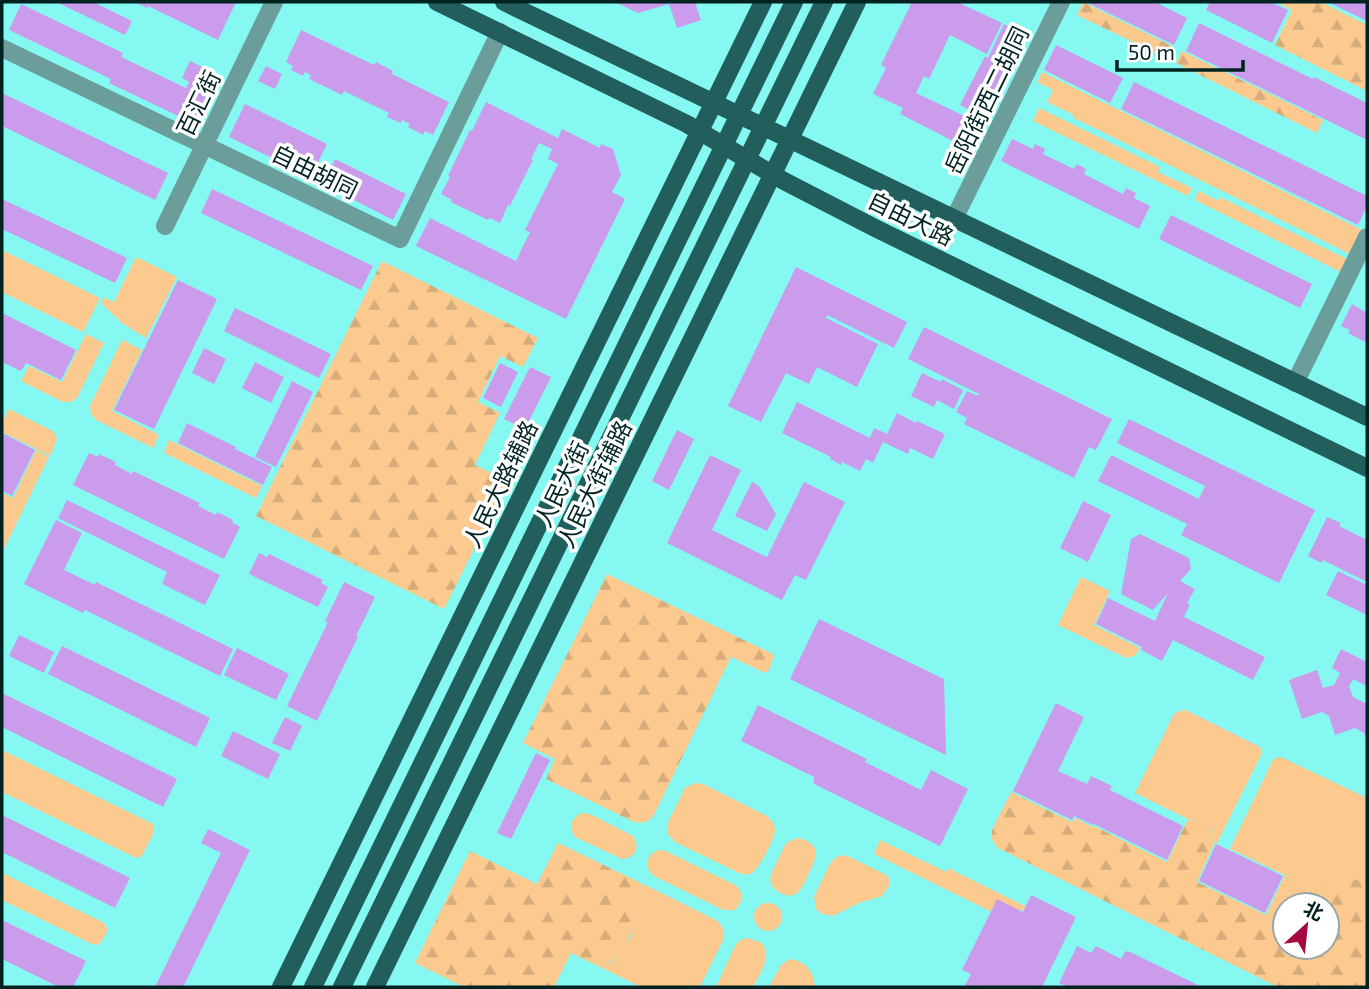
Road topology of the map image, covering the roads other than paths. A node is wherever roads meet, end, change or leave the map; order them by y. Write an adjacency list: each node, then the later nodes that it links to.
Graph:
1 (274, 2): 16 (street, 百汇街)
2 (437, 2): 9 (main road, 自由大路)
3 (504, 2): 11 (main road, 自由大路)
4 (763, 2): 11 (main road, 人民大路辅路)
5 (794, 2): 12 (main road, 人民大街)
6 (824, 2): 13 (main road, 人民大街)
7 (857, 2): 15 (main road, 人民大街辅路)
8 (1061, 2): 20 (street, 岳阳街西二胡同)
9 (500, 32): 14 (main road, 自由大路); 16 (street, 自由胡同)
10 (2, 48): 16 (street, 自由胡同)
11 (713, 103): 12 (main road, 自由大路); 14 (main road, 人民大路辅路)
12 (739, 116): 13 (main road, 自由大路); 17 (main road, 人民大街)
13 (763, 127): 15 (main road, 自由大路); 18 (main road, 人民大街)
14 (700, 131): 17 (main road, 自由大路); 26 (main road, 人民大路辅路)
15 (789, 140): 19 (main road, 人民大街辅路); 20 (main road, 自由大路)
16 (204, 145): 21 (street, 百汇街)
17 (724, 146): 18 (main road, 自由大路); 27 (main road, 人民大街)
18 (747, 159): 19 (main road, 自由大路); 28 (main road, 人民大街)
19 (772, 174): 25 (main road, 自由大路); 29 (main road, 人民大街辅路)
20 (954, 219): 23 (main road, 自由大路)
21 (165, 226)
22 (1367, 237): 23 (street)
23 (1296, 383): 24 (main road, 自由大路)
24 (1367, 417)
25 (1367, 468)
26 (281, 987)
27 (313, 987)
28 (342, 987)
29 (374, 987)

